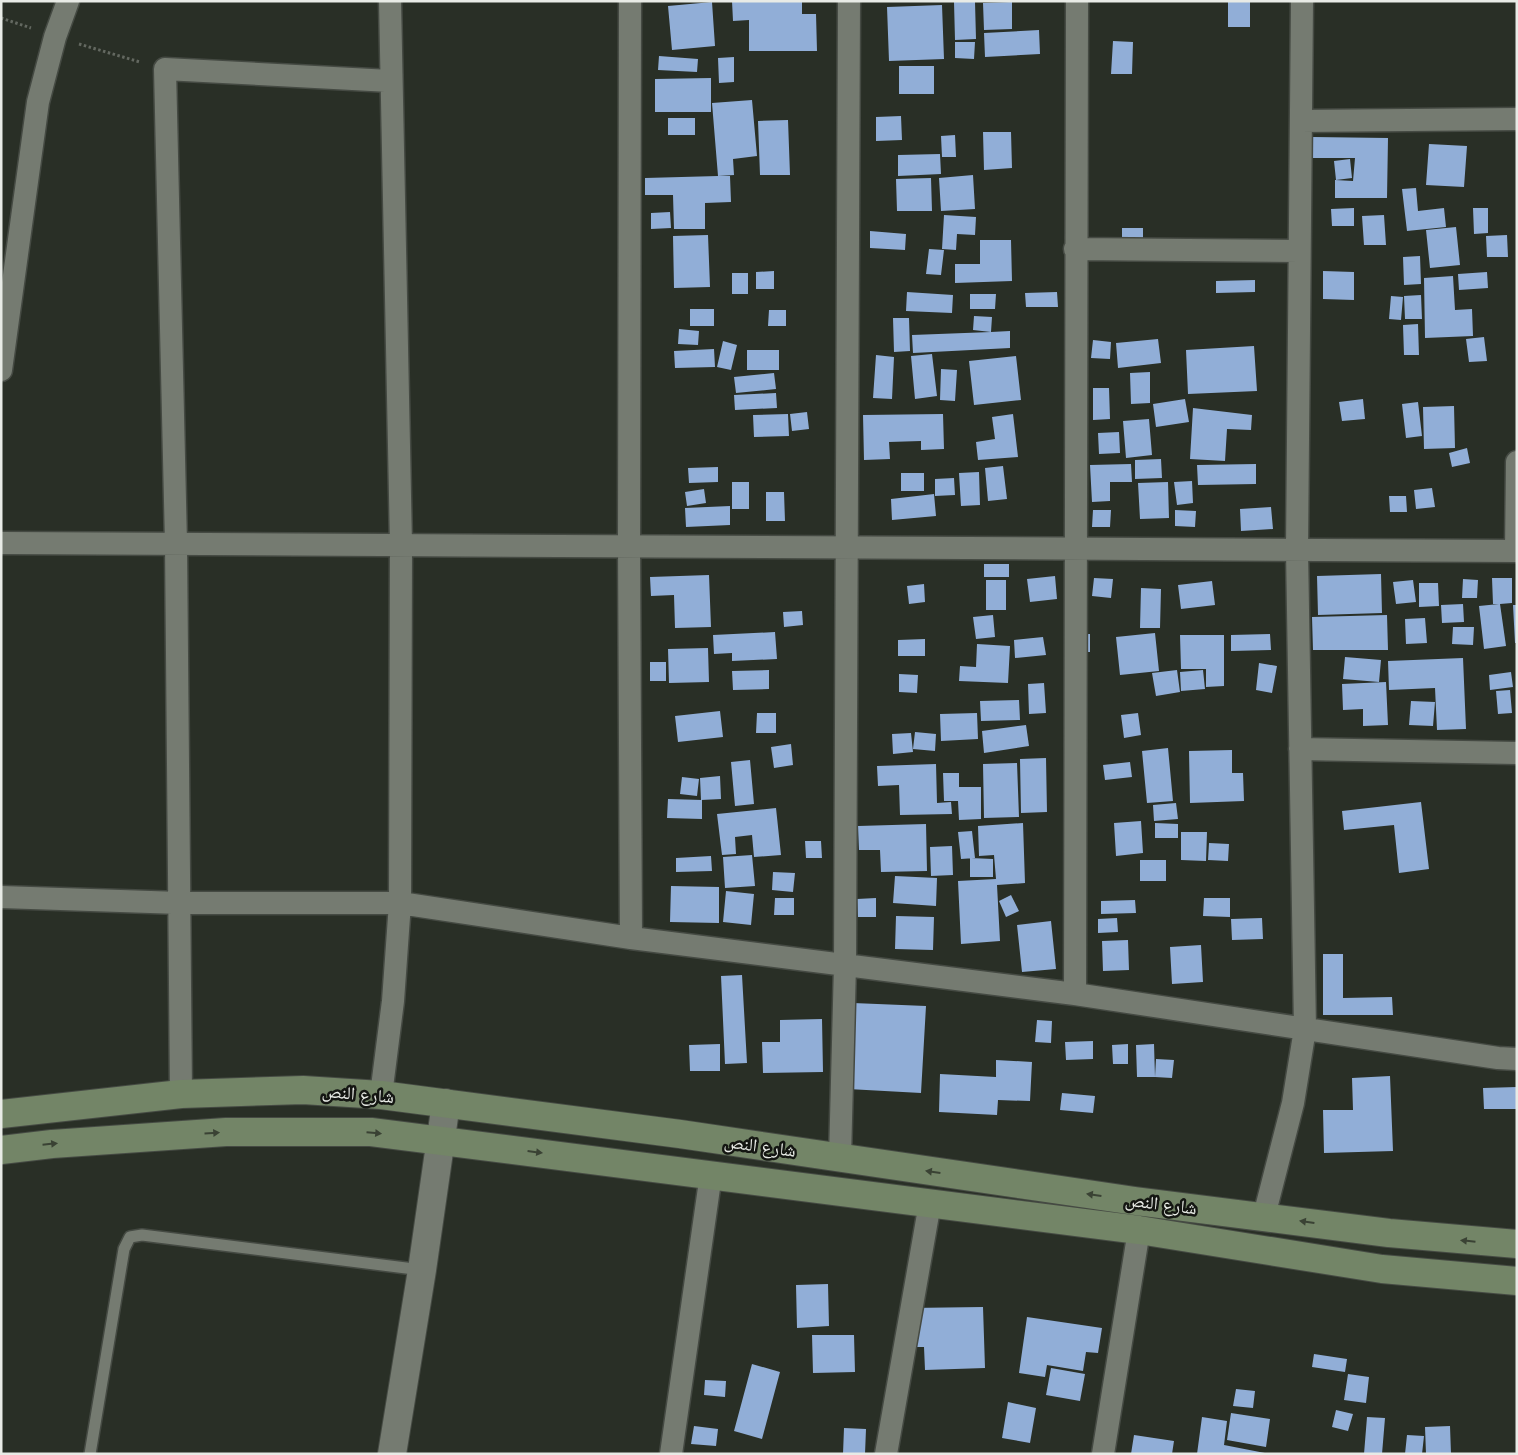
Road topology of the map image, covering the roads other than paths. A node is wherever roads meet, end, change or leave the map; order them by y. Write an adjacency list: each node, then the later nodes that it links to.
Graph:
1 (68, 1): 12 (street)
2 (390, 1): 7 (street)
3 (630, 1): 17 (street)
4 (850, 1): 18 (street)
5 (1077, 1): 10 (street)
6 (1302, 1): 9 (street)
7 (390, 81): 15 (street); 16 (street)
8 (1517, 119): 9 (street)
9 (1301, 121): 11 (street)
10 (1075, 249): 11 (street); 19 (street)
11 (1299, 251): 20 (street)
12 (1, 370)
13 (1517, 462): 21 (street)
14 (1, 542): 15 (street)
15 (176, 544): 16 (street); 25 (street)
16 (401, 545): 17 (street); 26 (street)
17 (629, 545): 18 (street); 27 (street)
18 (846, 548): 19 (street); 28 (street)
19 (1074, 549): 20 (street); 29 (street)
20 (1297, 550): 21 (street); 22 (street)
21 (1516, 551)
22 (1300, 749): 23 (street); 30 (street)
23 (1517, 753)
24 (1, 896): 25 (street)
25 (180, 903): 26 (street); 32 (street)
26 (400, 903): 27 (street); 33 (street)
27 (631, 938): 28 (street)
28 (845, 964): 29 (street); 38 (street)
29 (1075, 994): 30 (street)
30 (1305, 1029): 31 (street); 41 (street)
31 (1517, 1059)
32 (182, 1094): 33 (main road, شارع النص); 35 (main road, شارع النص)
33 (382, 1095): 34 (main road, شارع النص)
34 (446, 1103): 36 (street); 38 (main road, شارع النص)
35 (1, 1114)
36 (442, 1140): 37 (main road, شارع النص, one-way to 36); 39 (main road, شارع النص, one-way to 39); 44 (street)
37 (1, 1150)
38 (840, 1158): 41 (main road, شارع النص, one-way to 38)
39 (711, 1174): 40 (main road, شارع النص); 48 (street)
40 (930, 1202): 42 (main road, شارع النص); 49 (street)
41 (1264, 1216): 43 (main road, شارع النص, one-way to 41)
42 (1139, 1230): 45 (main road, شارع النص); 50 (street)
43 (1517, 1244)
44 (422, 1270): 46 (lane); 47 (street)
45 (1517, 1281)
46 (90, 1454)
47 (392, 1454)
48 (671, 1454)
49 (886, 1454)
50 (1103, 1454)

